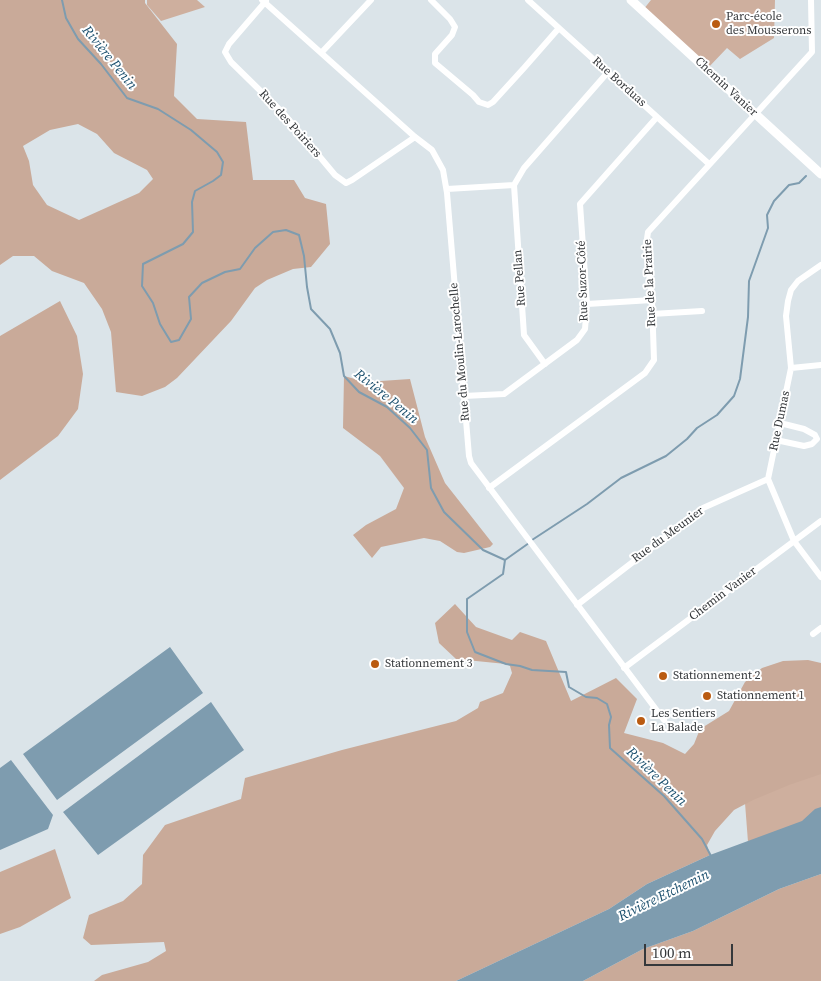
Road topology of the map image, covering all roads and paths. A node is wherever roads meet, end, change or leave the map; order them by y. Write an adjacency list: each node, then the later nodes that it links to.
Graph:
1 (371, 0): 8 (street)
2 (432, 0): 7 (street)
3 (528, 0): 7 (street, Rue Borduas)
4 (631, 0): 10 (street, Chemin Vanier)
5 (811, 0): 10 (street, Rue de la Prairie)
6 (265, 1): 8 (street, Rue du Moulin-Larochelle); 12 (street, Rue des Poiriers)
7 (559, 28): 9 (street, Rue Borduas)
8 (322, 52): 12 (street, Rue du Moulin-Larochelle)
9 (608, 72): 11 (street, Rue Borduas); 15 (street)
10 (755, 114): 13 (street, Rue de la Prairie); 14 (street, Chemin Vanier)
11 (657, 117): 13 (street, Rue Borduas); 19 (street, Rue Suzor-Côté)
12 (415, 136): 16 (street, Rue du Moulin-Larochelle)
13 (709, 164): 18 (street, Rue de la Prairie)
14 (821, 172)
15 (514, 185): 16 (street); 22 (street, Rue Pellan)
16 (447, 189): 25 (street, Rue du Moulin-Larochelle)
17 (821, 265): 24 (street, Rue Dumas)
18 (652, 300): 19 (street); 21 (street, Rue de la Prairie)
19 (587, 304): 22 (street, Rue Suzor-Côté)
20 (702, 311): 21 (street)
21 (652, 314): 29 (street, Rue de la Prairie)
22 (544, 364): 25 (street, Rue Suzor-Côté)
23 (821, 365): 24 (street)
24 (791, 368): 26 (street, Rue Dumas)
25 (464, 396): 29 (street, Rue du Moulin-Larochelle)
26 (780, 423): 27 (street, Rue Dumas); 27 (street)
27 (776, 440): 28 (street, Rue Dumas)
28 (768, 479): 31 (street); 33 (street, Rue du Meunier)
29 (490, 488): 33 (street, Rue du Moulin-Larochelle)
30 (821, 521): 31 (street, Chemin Vanier)
31 (794, 541): 32 (street); 36 (street, Chemin Vanier)
32 (821, 577)
33 (577, 605): 36 (street, Rue du Moulin-Larochelle)
34 (821, 628): 35 (street)
35 (814, 634)
36 (624, 668): 37 (street, Rue du Moulin-Larochelle)
37 (664, 720)

